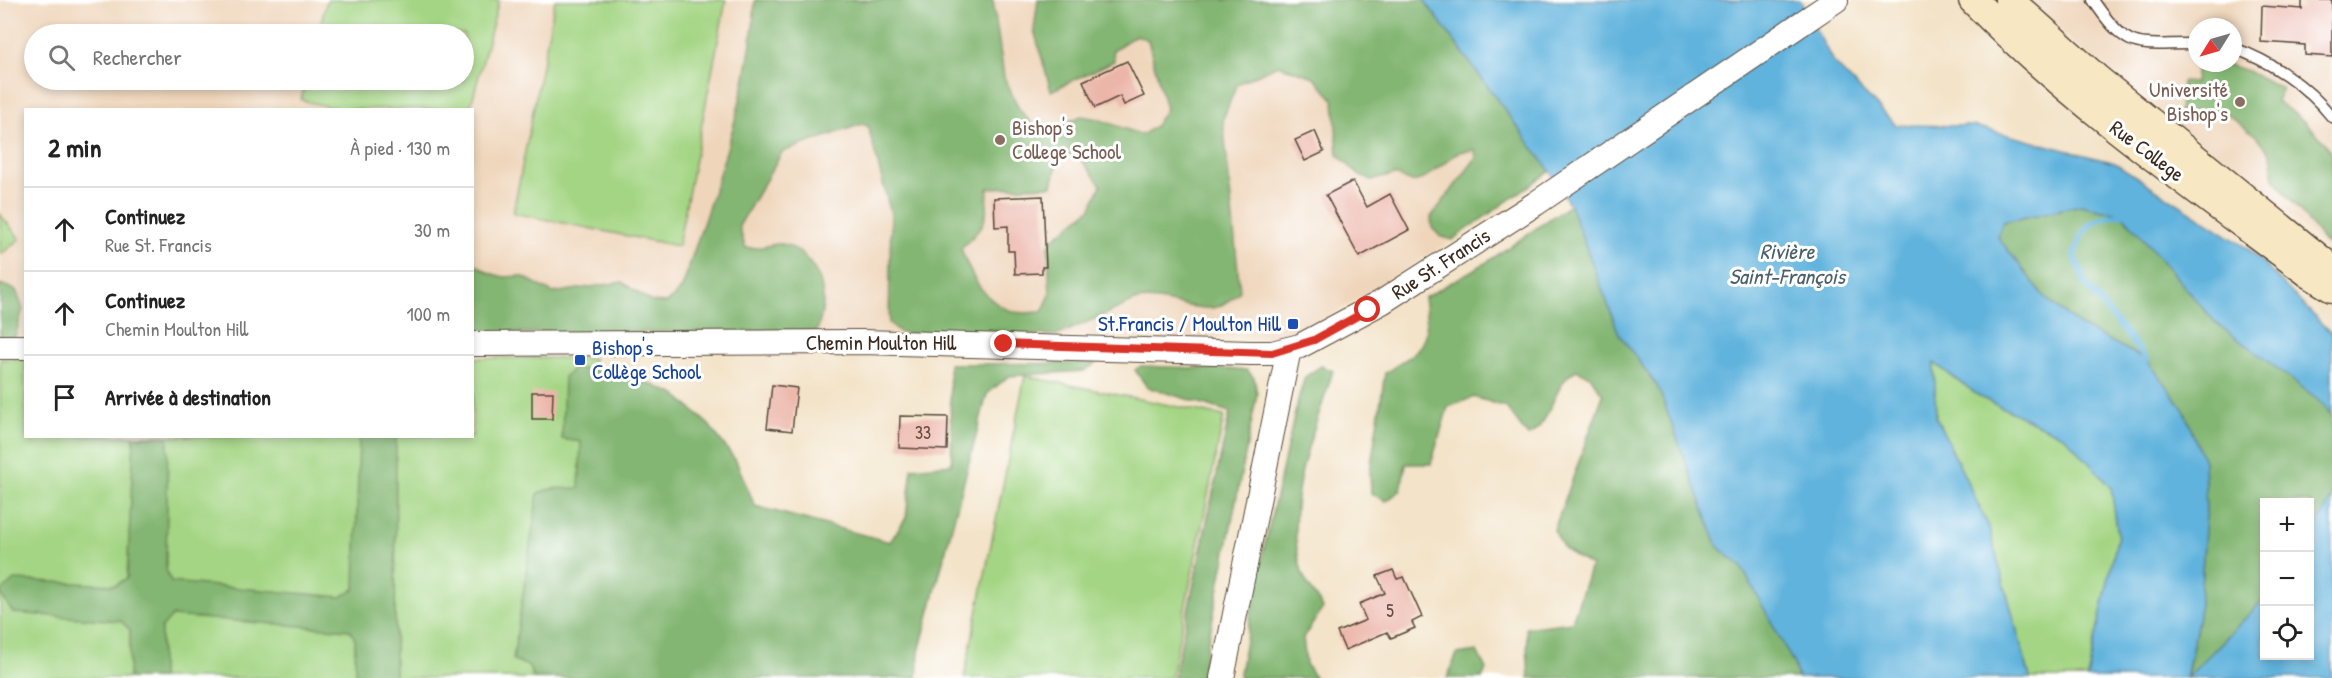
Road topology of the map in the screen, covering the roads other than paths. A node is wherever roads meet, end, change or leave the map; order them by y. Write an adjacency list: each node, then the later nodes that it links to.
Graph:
1 (1973, 0): 9 (main road, Rue College)
2 (2009, 0): 8 (main road, Rue College)
3 (2093, 0): 5 (lane)
4 (1834, 1): 13 (street, Rue St. Francis)
5 (2188, 44)
6 (2242, 51): 7 (lane)
7 (2332, 117)
8 (2332, 268)
9 (2332, 288)
10 (474, 344): 13 (street, Chemin Moulton Hill)
11 (0, 347): 12 (street)
12 (24, 347)
13 (1289, 349): 14 (street)
14 (1222, 678)

